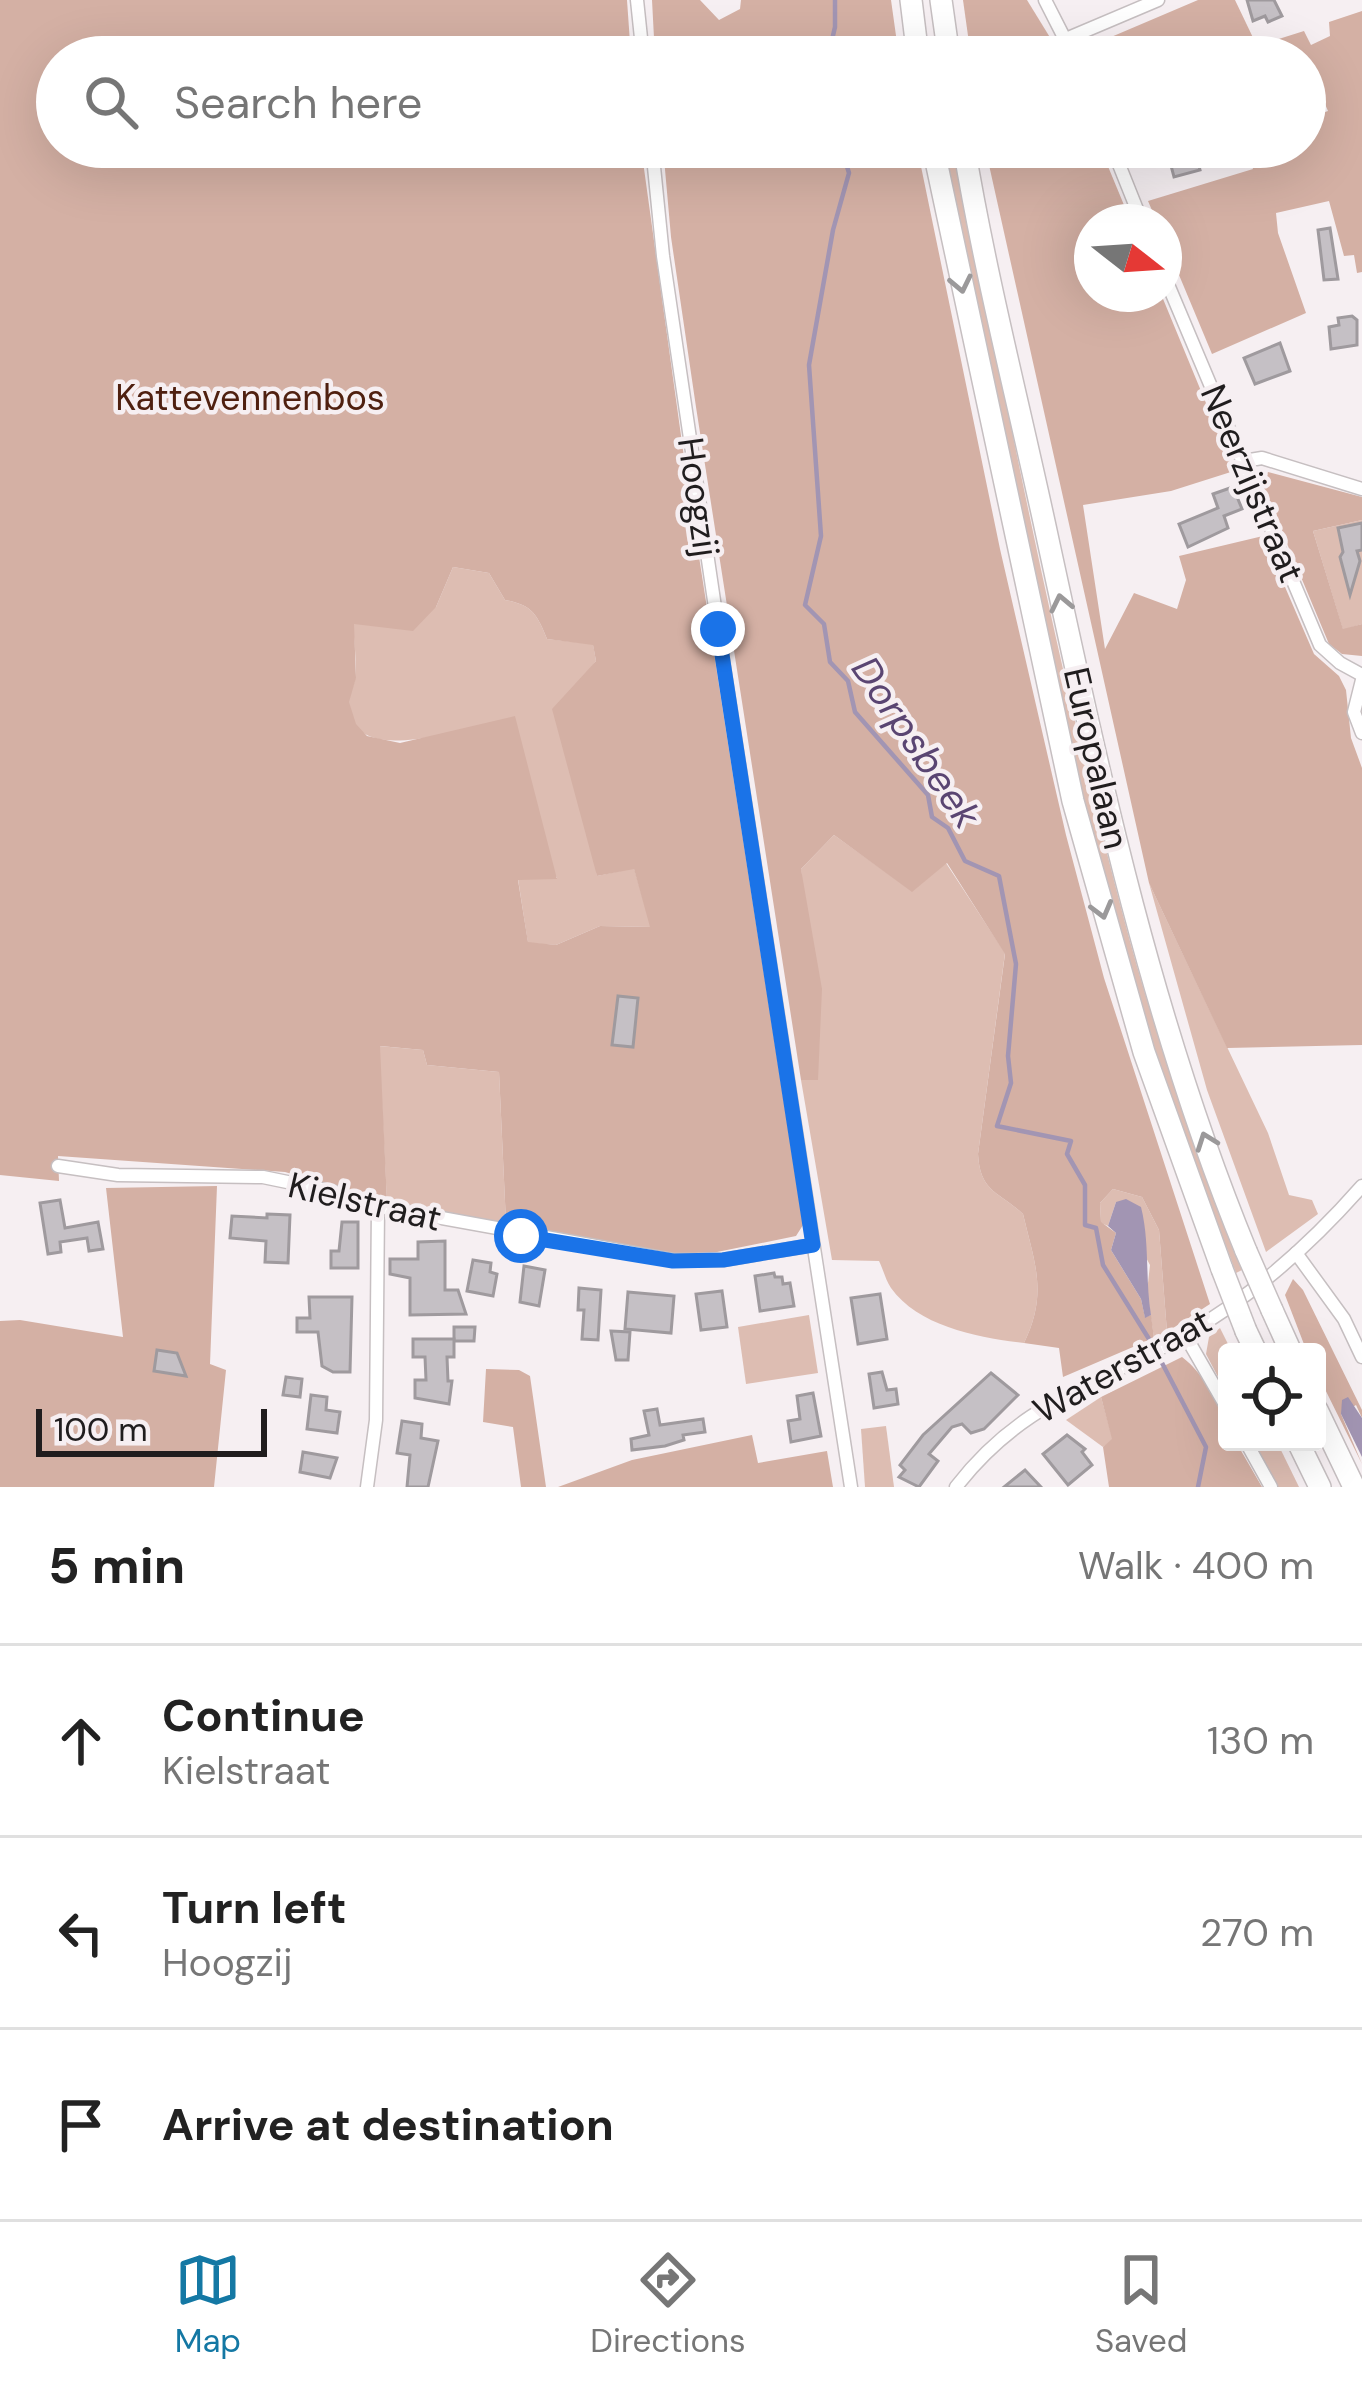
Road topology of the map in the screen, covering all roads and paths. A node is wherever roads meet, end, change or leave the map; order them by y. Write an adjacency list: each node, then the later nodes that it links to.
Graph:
1 (637, 0): 6 (street)
2 (911, 0): 7 (highway)
3 (941, 0): 8 (highway)
4 (1045, 0): 9 (street)
5 (1158, 0): 10 (street)
6 (641, 36)
7 (915, 36)
8 (946, 36)
9 (1064, 36)
10 (1073, 36)
11 (654, 168): 24 (street, Hoogzij)
12 (937, 168): 27 (highway, Europalaan, one-way to 27, bridge)
13 (969, 168): 28 (highway, Europalaan, one-way to 13, bridge)
14 (1120, 168): 15 (street)
15 (1135, 204)
16 (1180, 312): 17 (street, Neerzijstraat)
17 (1244, 461): 18 (street); 19 (street, Neerzijstraat)
18 (1362, 489)
19 (1362, 677): 20 (street, Neerzijstraat)
20 (1362, 733)
21 (58, 1166): 23 (street, Kielstraat)
22 (1362, 1186): 25 (street)
23 (378, 1207): 24 (street, Kielstraat); 34 (street)
24 (813, 1245): 35 (street, Hoogzij)
25 (1296, 1253): 26 (street, Waterstraat); 29 (street)
26 (1185, 1335): 30 (street); 36 (street, Waterstraat)
27 (1251, 1342)
28 (1287, 1343)
29 (1362, 1357)
30 (1218, 1392)
31 (1326, 1429): 39 (highway)
32 (1251, 1451): 37 (street)
33 (1302, 1451): 38 (highway)
34 (367, 1487)
35 (851, 1487)
36 (956, 1487)
37 (1271, 1487)
38 (1320, 1487)
39 (1354, 1487)

